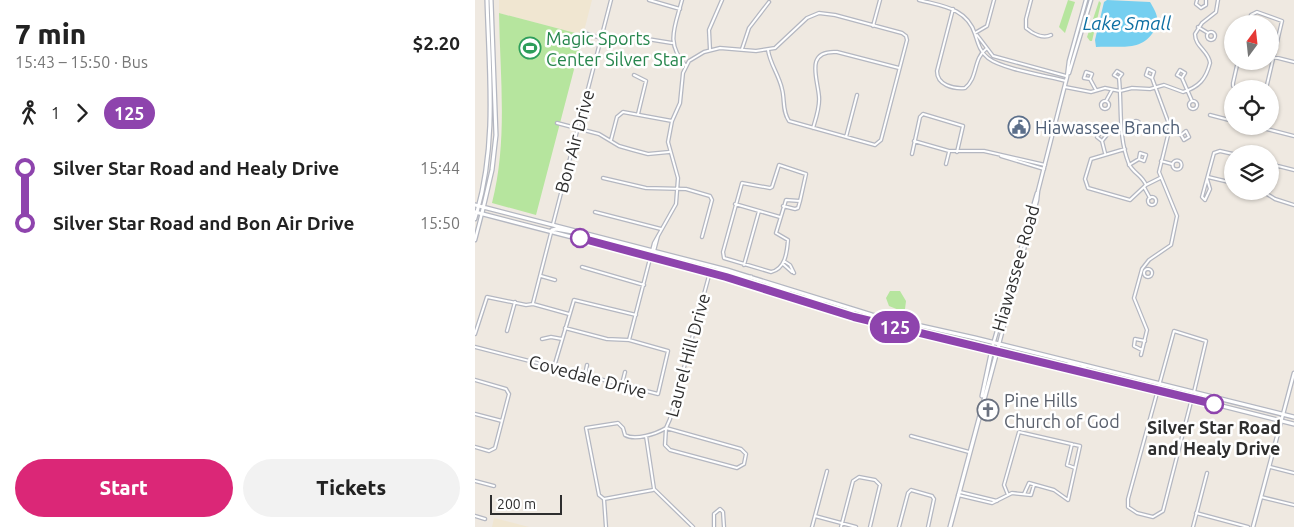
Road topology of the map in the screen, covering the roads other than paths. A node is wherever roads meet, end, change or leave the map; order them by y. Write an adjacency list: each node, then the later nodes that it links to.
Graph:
1 (487, 0): 35 (main road)
2 (491, 0): 35 (main road)
3 (611, 0): 30 (street, Bon Air Drive)
4 (649, 0): 18 (street)
5 (682, 0): 18 (street)
6 (722, 0): 38 (street)
7 (880, 0): 24 (street)
8 (919, 0): 19 (street)
9 (994, 0): 27 (street)
10 (1031, 0): 29 (street)
11 (1086, 0): 46 (street, Hiawassee Road)
12 (1091, 0): 46 (street, Hiawassee Road)
13 (1197, 0): 14 (street)
14 (1206, 0)
15 (1218, 0): 25 (street)
16 (769, 2): 36 (street)
17 (1255, 8): 20 (street)
18 (680, 9): 34 (street)
19 (953, 9): 27 (street); 40 (street)
20 (1255, 12): 21 (street); 22 (street)
21 (1251, 15)
22 (1266, 15)
23 (1279, 19): 32 (street)
24 (873, 26): 39 (street); 44 (street)
25 (1198, 27): 28 (street); 56 (street)
26 (584, 33): 30 (street)
27 (975, 33): 37 (street); 40 (street)
28 (1208, 33)
29 (1051, 35)
30 (601, 38): 33 (street); 66 (street, Bon Air Drive)
31 (641, 38): 34 (street)
32 (1279, 38)
33 (619, 43)
34 (672, 43): 43 (street)
35 (491, 48): 102 (main road); 105 (main road)
36 (741, 49): 38 (street); 39 (street)
37 (987, 49): 40 (street); 46 (street)
38 (710, 50): 43 (street)
39 (768, 50): 67 (street)
40 (982, 52): 51 (street)
41 (1279, 58): 42 (street)
42 (1294, 62)
43 (686, 66): 64 (street)
44 (899, 68): 67 (street); 72 (street)
45 (634, 75): 61 (street)
46 (1067, 77): 51 (street, Hiawassee Road)
47 (1119, 78): 57 (street)
48 (1152, 78): 53 (street)
49 (1182, 78): 56 (street)
50 (1090, 79): 54 (street)
51 (1066, 81): 52 (street, Hiawassee Road)
52 (1065, 87): 54 (street); 89 (street, Hiawassee Road)
53 (1155, 89): 56 (street); 57 (street); 68 (street)
54 (1096, 90): 55 (street)
55 (1112, 90): 57 (street); 60 (street)
56 (1187, 90): 59 (street)
57 (1120, 91): 76 (street)
58 (857, 96): 72 (street)
59 (1192, 101)
60 (1106, 102)
61 (638, 114): 64 (street); 73 (street)
62 (1211, 115): 63 (street)
63 (1224, 119)
64 (672, 121): 78 (street)
65 (557, 123): 66 (street)
66 (577, 128): 73 (street); 112 (street, Bon Air Drive)
67 (813, 128): 72 (street)
68 (1169, 132): 70 (street); 84 (street)
69 (1279, 132): 71 (street)
70 (1181, 134)
71 (1294, 136)
72 (846, 137)
73 (611, 140): 78 (street)
74 (914, 141): 77 (street); 79 (street); 82 (street)
75 (1102, 141): 81 (street)
76 (1125, 149): 81 (street); 87 (street)
77 (949, 151): 79 (street); 85 (street)
78 (669, 152): 96 (street)
79 (957, 152): 89 (street)
80 (1224, 152): 93 (street)
81 (1105, 153): 95 (street)
82 (912, 154)
83 (1139, 159): 87 (street)
84 (1161, 161): 86 (street); 92 (street)
85 (946, 164)
86 (1172, 164)
87 (1129, 165): 95 (street)
88 (1279, 166): 90 (street)
89 (1045, 167): 97 (street, Hiawassee Road)
90 (1294, 170)
91 (603, 178): 96 (street)
92 (1159, 178): 95 (street); 143 (street)
93 (1207, 178): 93 (street); 94 (street)
94 (1224, 181)
95 (1145, 186): 98 (street)
96 (678, 188): 113 (street); 116 (street)
97 (1038, 191): 144 (street, Hiawassee Road); 145 (street, Hiawassee Road)
98 (1150, 198)
99 (1279, 199): 103 (street)
100 (800, 201): 101 (street); 104 (street); 104 (street)
101 (735, 204): 106 (street); 120 (street)
102 (477, 205): 105 (main road); 107 (main road)
103 (1294, 205)
104 (783, 206): 110 (street)
105 (483, 207): 109 (main road); 112 (main road)
106 (759, 211): 110 (street); 120 (street)
107 (476, 212): 109 (main road); 111 (street)
108 (595, 212): 113 (street)
109 (482, 213): 114 (main road); 117 (street)
110 (781, 217): 120 (street)
111 (475, 219)
112 (553, 224): 115 (main road)
113 (662, 229): 118 (street)
114 (552, 230): 115 (main road); 119 (main road); 123 (street)
115 (598, 236): 118 (main road)
116 (702, 237)
117 (475, 240)
118 (653, 251): 119 (street); 124 (main road)
119 (652, 257): 122 (main road); 127 (street)
120 (744, 265)
121 (582, 267): 127 (street)
122 (710, 272): 124 (main road); 126 (main road); 171 (street, Laurel Hill Drive)
123 (540, 276): 125 (street); 132 (street)
124 (752, 277): 128 (main road)
125 (555, 280)
126 (743, 282): 128 (main road); 129 (main road)
127 (644, 285): 136 (street)
128 (791, 290): 131 (main road)
129 (789, 297): 131 (main road); 133 (main road)
130 (515, 302): 132 (street); 138 (street); 139 (street)
131 (826, 302): 134 (main road)
132 (533, 304): 135 (street)
133 (815, 305): 134 (main road); 147 (main road)
134 (853, 310): 144 (main road)
135 (569, 314): 136 (street); 137 (street)
136 (636, 315): 142 (street)
137 (565, 328): 141 (street); 142 (street)
138 (507, 331)
139 (475, 334)
140 (541, 339): 141 (street)
141 (562, 339): 154 (street)
142 (629, 340): 160 (street, Covedale Drive)
143 (1145, 341): 149 (street); 149 (street)
144 (994, 343): 145 (main road); 147 (street, Hiawassee Road)
145 (999, 344): 148 (main road, Hiawassee Road); 153 (main road)
146 (475, 347): 154 (street, Covedale Drive)
147 (992, 349): 148 (main road); 164 (main road, Hiawassee Road)
148 (997, 350): 152 (main road); 164 (main road, Hiawassee Road)
149 (1142, 350): 150 (street)
150 (1141, 356)
151 (587, 365): 157 (street)
152 (1063, 366): 153 (main road); 161 (main road)
153 (1087, 366): 159 (main road)
154 (554, 367): 157 (street, Covedale Drive)
155 (625, 372): 160 (street)
156 (1294, 373): 166 (street)
157 (584, 375): 160 (street, Covedale Drive)
158 (475, 380): 168 (street)
159 (1158, 384): 161 (street); 162 (main road); 162 (street)
160 (622, 385)
161 (1157, 390): 163 (main road); 163 (street)
162 (1194, 392): 166 (main road)
163 (1192, 398): 169 (main road)
164 (981, 404): 176 (main road, Hiawassee Road)
165 (475, 414): 168 (street)
166 (1283, 415): 167 (main road); 169 (street)
167 (1294, 417)
168 (502, 421): 175 (street)
169 (1282, 421): 170 (main road); 177 (street)
170 (1294, 424)
171 (665, 428): 171 (street); 172 (street, Laurel Hill Drive)
172 (646, 436): 185 (street, Laurel Hill Drive); 190 (street)
173 (911, 436): 176 (street)
174 (1072, 444): 178 (street); 178 (street); 188 (street)
175 (475, 448)
176 (969, 452): 186 (main road, Hiawassee Road)
177 (1269, 467): 180 (street); 189 (street)
178 (1076, 468): 183 (street)
179 (827, 471): 194 (street)
180 (1294, 473)
181 (1207, 474): 192 (street)
182 (475, 481): 184 (street)
183 (1034, 484): 187 (street); 187 (street)
184 (494, 486)
185 (654, 489): 190 (street); 198 (street)
186 (958, 493): 188 (street); 207 (main road, Hiawassee Road)
187 (1024, 494): 188 (street)
188 (1008, 495)
189 (1261, 498): 191 (street); 210 (street)
190 (604, 499): 197 (street)
191 (1294, 505)
192 (1196, 513): 208 (street); 209 (street)
193 (475, 516): 195 (street)
194 (815, 516): 196 (street); 201 (street)
195 (485, 519)
196 (842, 524): 202 (street); 203 (street); 204 (street)
197 (606, 527)
198 (693, 527)
199 (714, 527): 200 (street)
200 (724, 527)
201 (812, 527)
202 (841, 527)
203 (856, 527)
204 (870, 527)
205 (899, 527): 206 (street)
206 (928, 527)
207 (950, 527)
208 (1193, 527)
209 (1249, 527)
210 (1253, 527)

